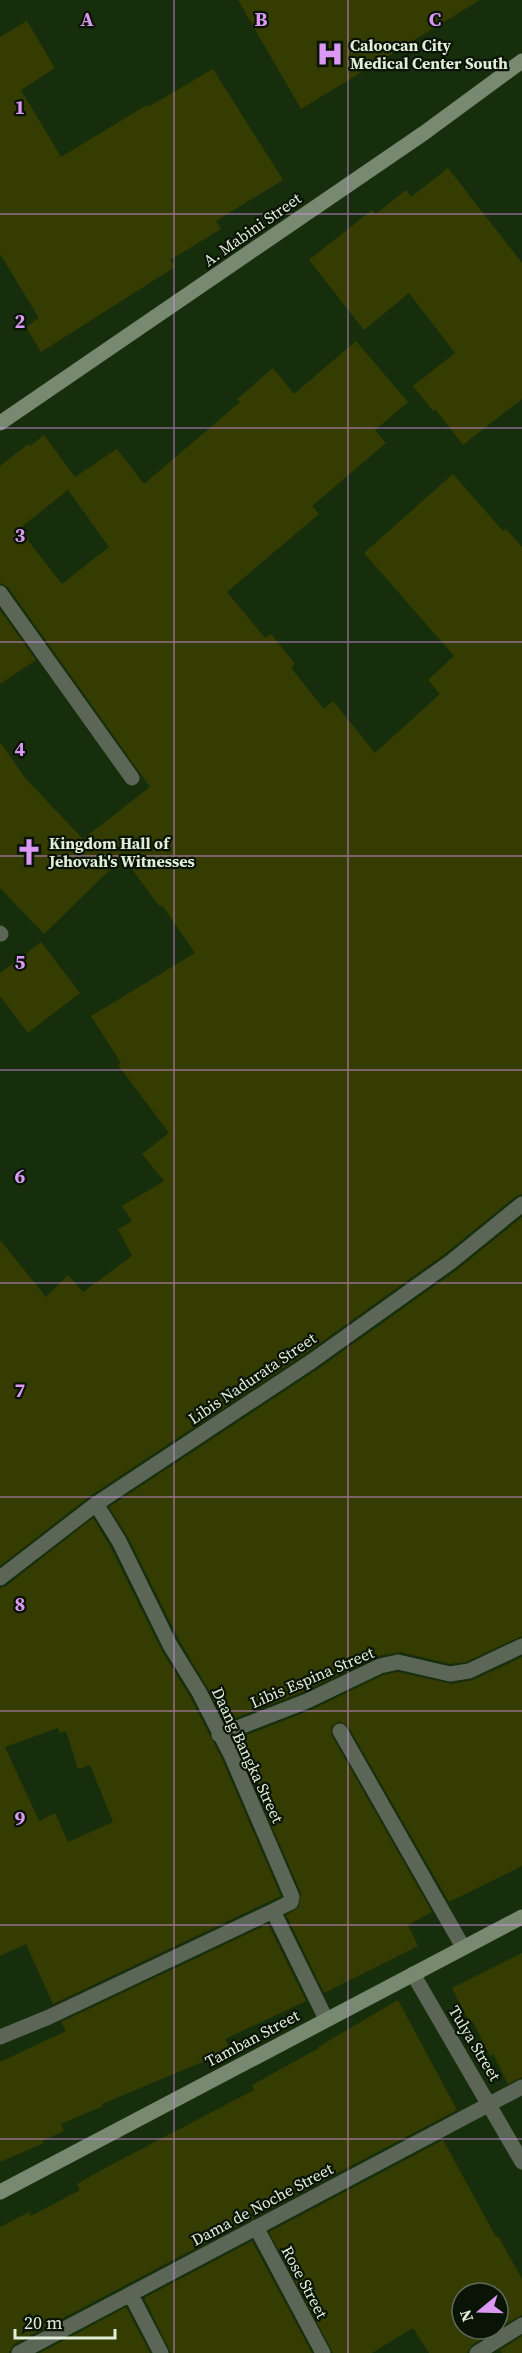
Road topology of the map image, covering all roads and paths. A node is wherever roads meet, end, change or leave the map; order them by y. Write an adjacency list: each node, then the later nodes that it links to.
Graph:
1 (522, 61): 2 (main road, A. Mabini Street)
2 (0, 423)
3 (0, 593): 4 (street)
4 (132, 778)
5 (522, 1204): 6 (street, Libis Nadurata Street)
6 (96, 1504): 7 (street, Libis Nadurata Street); 10 (street, Daang Bangka Street)
7 (0, 1578)
8 (522, 1646): 10 (street, Libis Espina Street)
9 (340, 1731): 13 (street)
10 (219, 1735): 11 (street, Daang Bangka Street)
11 (273, 1911): 15 (street); 16 (street)
12 (522, 1917): 13 (main road, Tamban Street)
13 (463, 1947): 14 (main road, Tamban Street)
14 (413, 1974): 15 (main road, Tamban Street); 18 (street, Tulya Street)
15 (326, 2019): 20 (main road, Tamban Street)
16 (0, 2037)
17 (522, 2087): 18 (street, Dama de Noche Street)
18 (490, 2104): 19 (street, Tulya Street); 21 (street, Dama de Noche Street)
19 (522, 2162)
20 (0, 2192)
21 (256, 2227): 22 (street, Dama de Noche Street); 26 (street, Rose Street)
22 (131, 2295): 24 (street, Dama de Noche Street); 25 (street)
23 (522, 2325): 27 (street)
24 (19, 2353)
25 (161, 2353)
26 (323, 2353)
27 (477, 2353)

